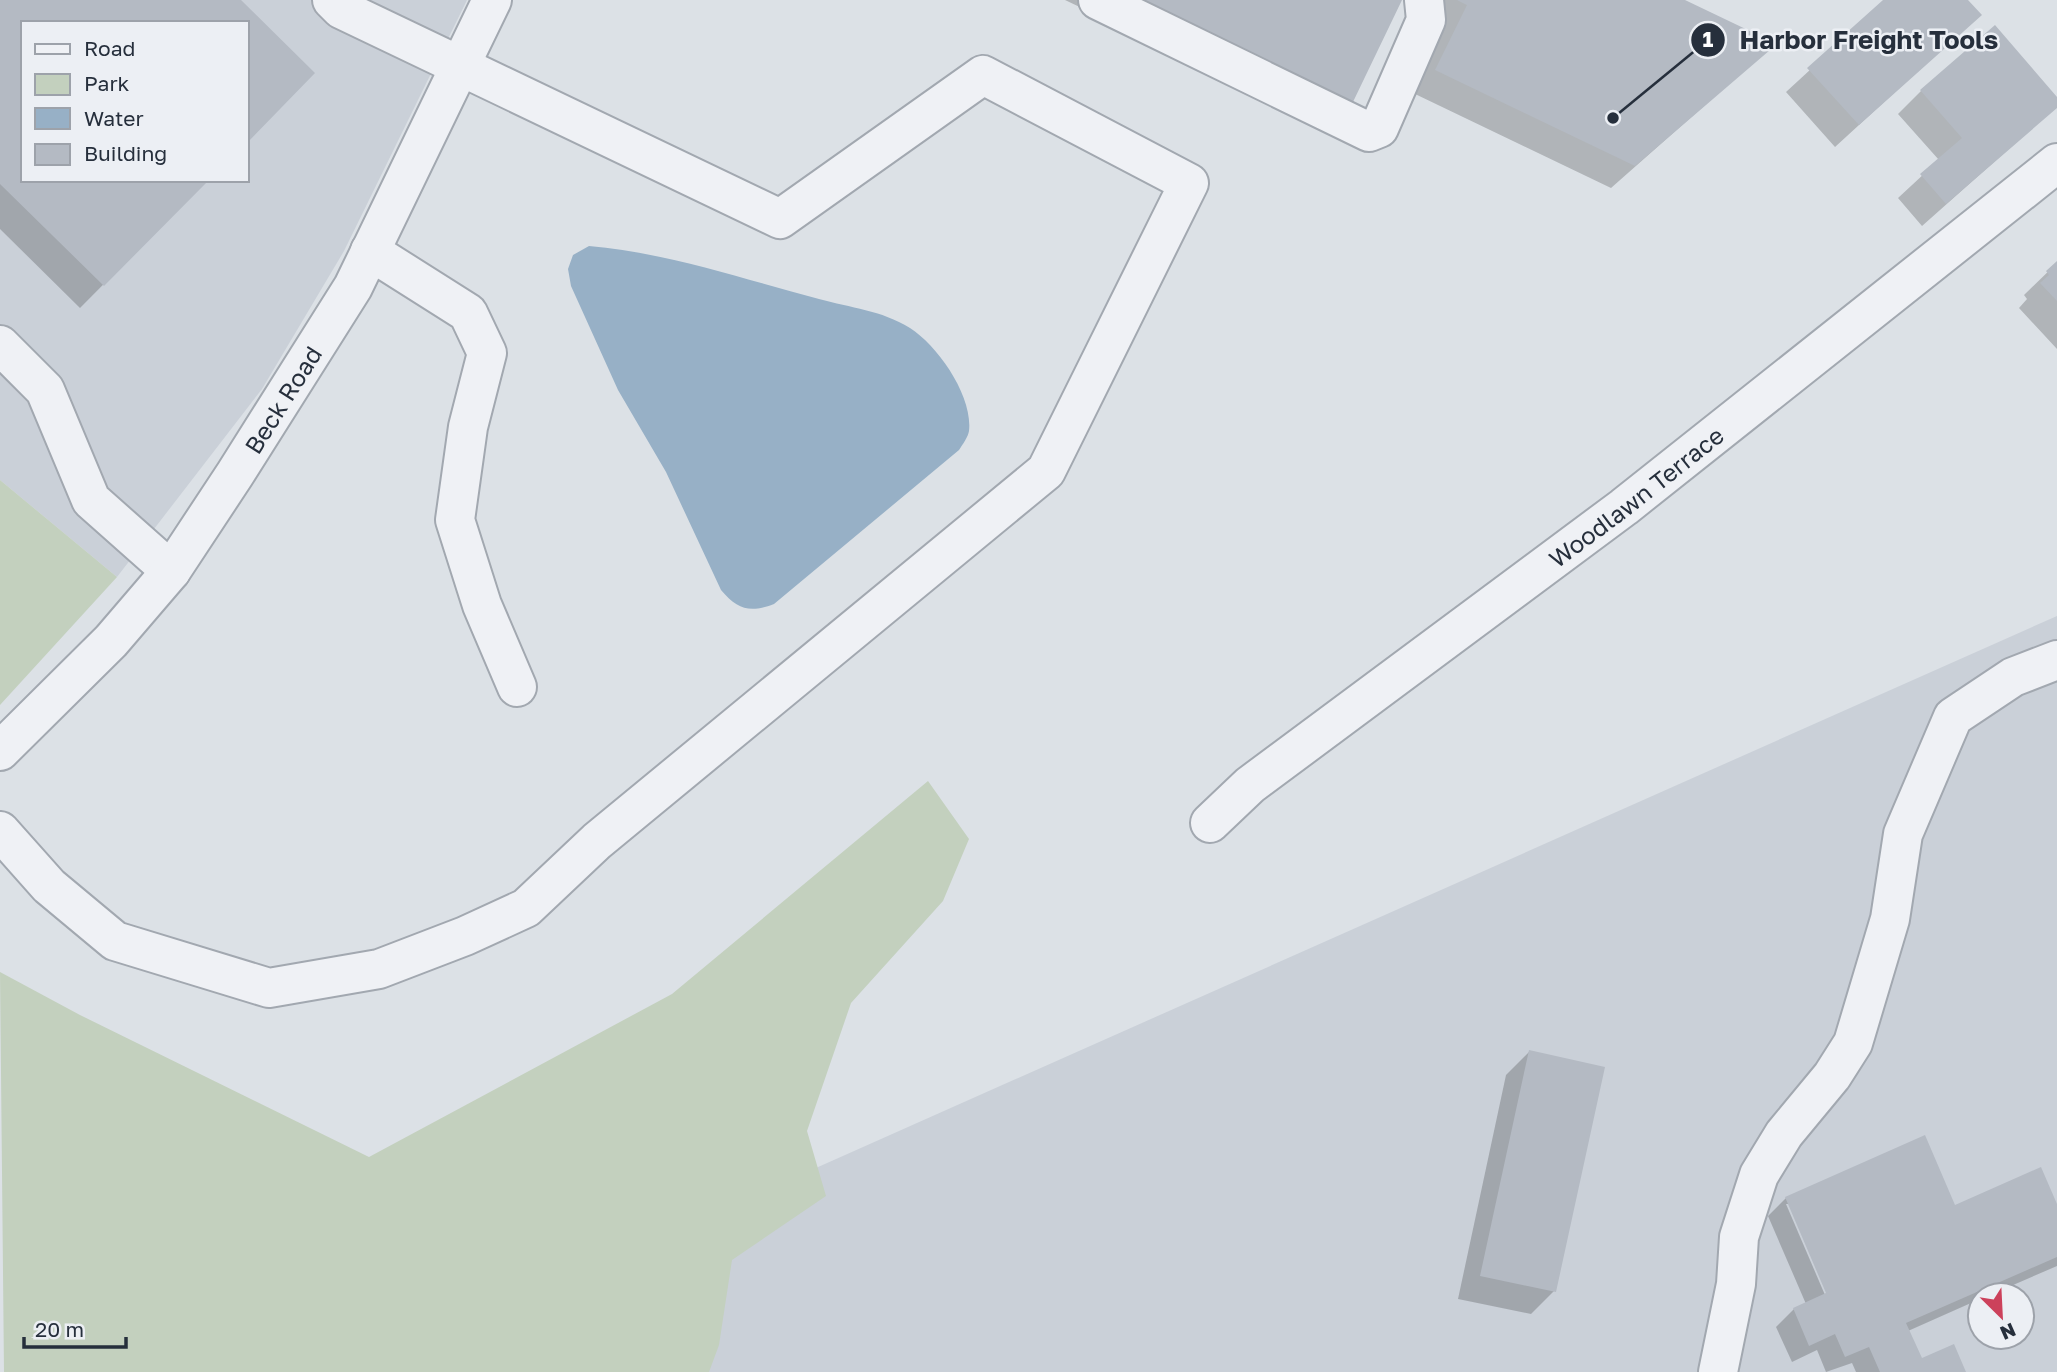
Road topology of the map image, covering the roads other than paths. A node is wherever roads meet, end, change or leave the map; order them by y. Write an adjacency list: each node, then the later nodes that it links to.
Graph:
1 (332, 0): 5 (street)
2 (492, 0): 5 (street, Beck Road)
3 (1098, 0): 4 (street)
4 (1424, 0)
5 (461, 65): 7 (street, Beck Road); 14 (street)
6 (2057, 163): 13 (street, Woodlawn Terrace)
7 (370, 251): 9 (street, Beck Road); 11 (street)
8 (0, 345): 9 (street)
9 (171, 571): 12 (street, Beck Road)
10 (2057, 660): 15 (street)
11 (517, 687)
12 (0, 751)
13 (1210, 823)
14 (0, 831)
15 (1718, 1372)

